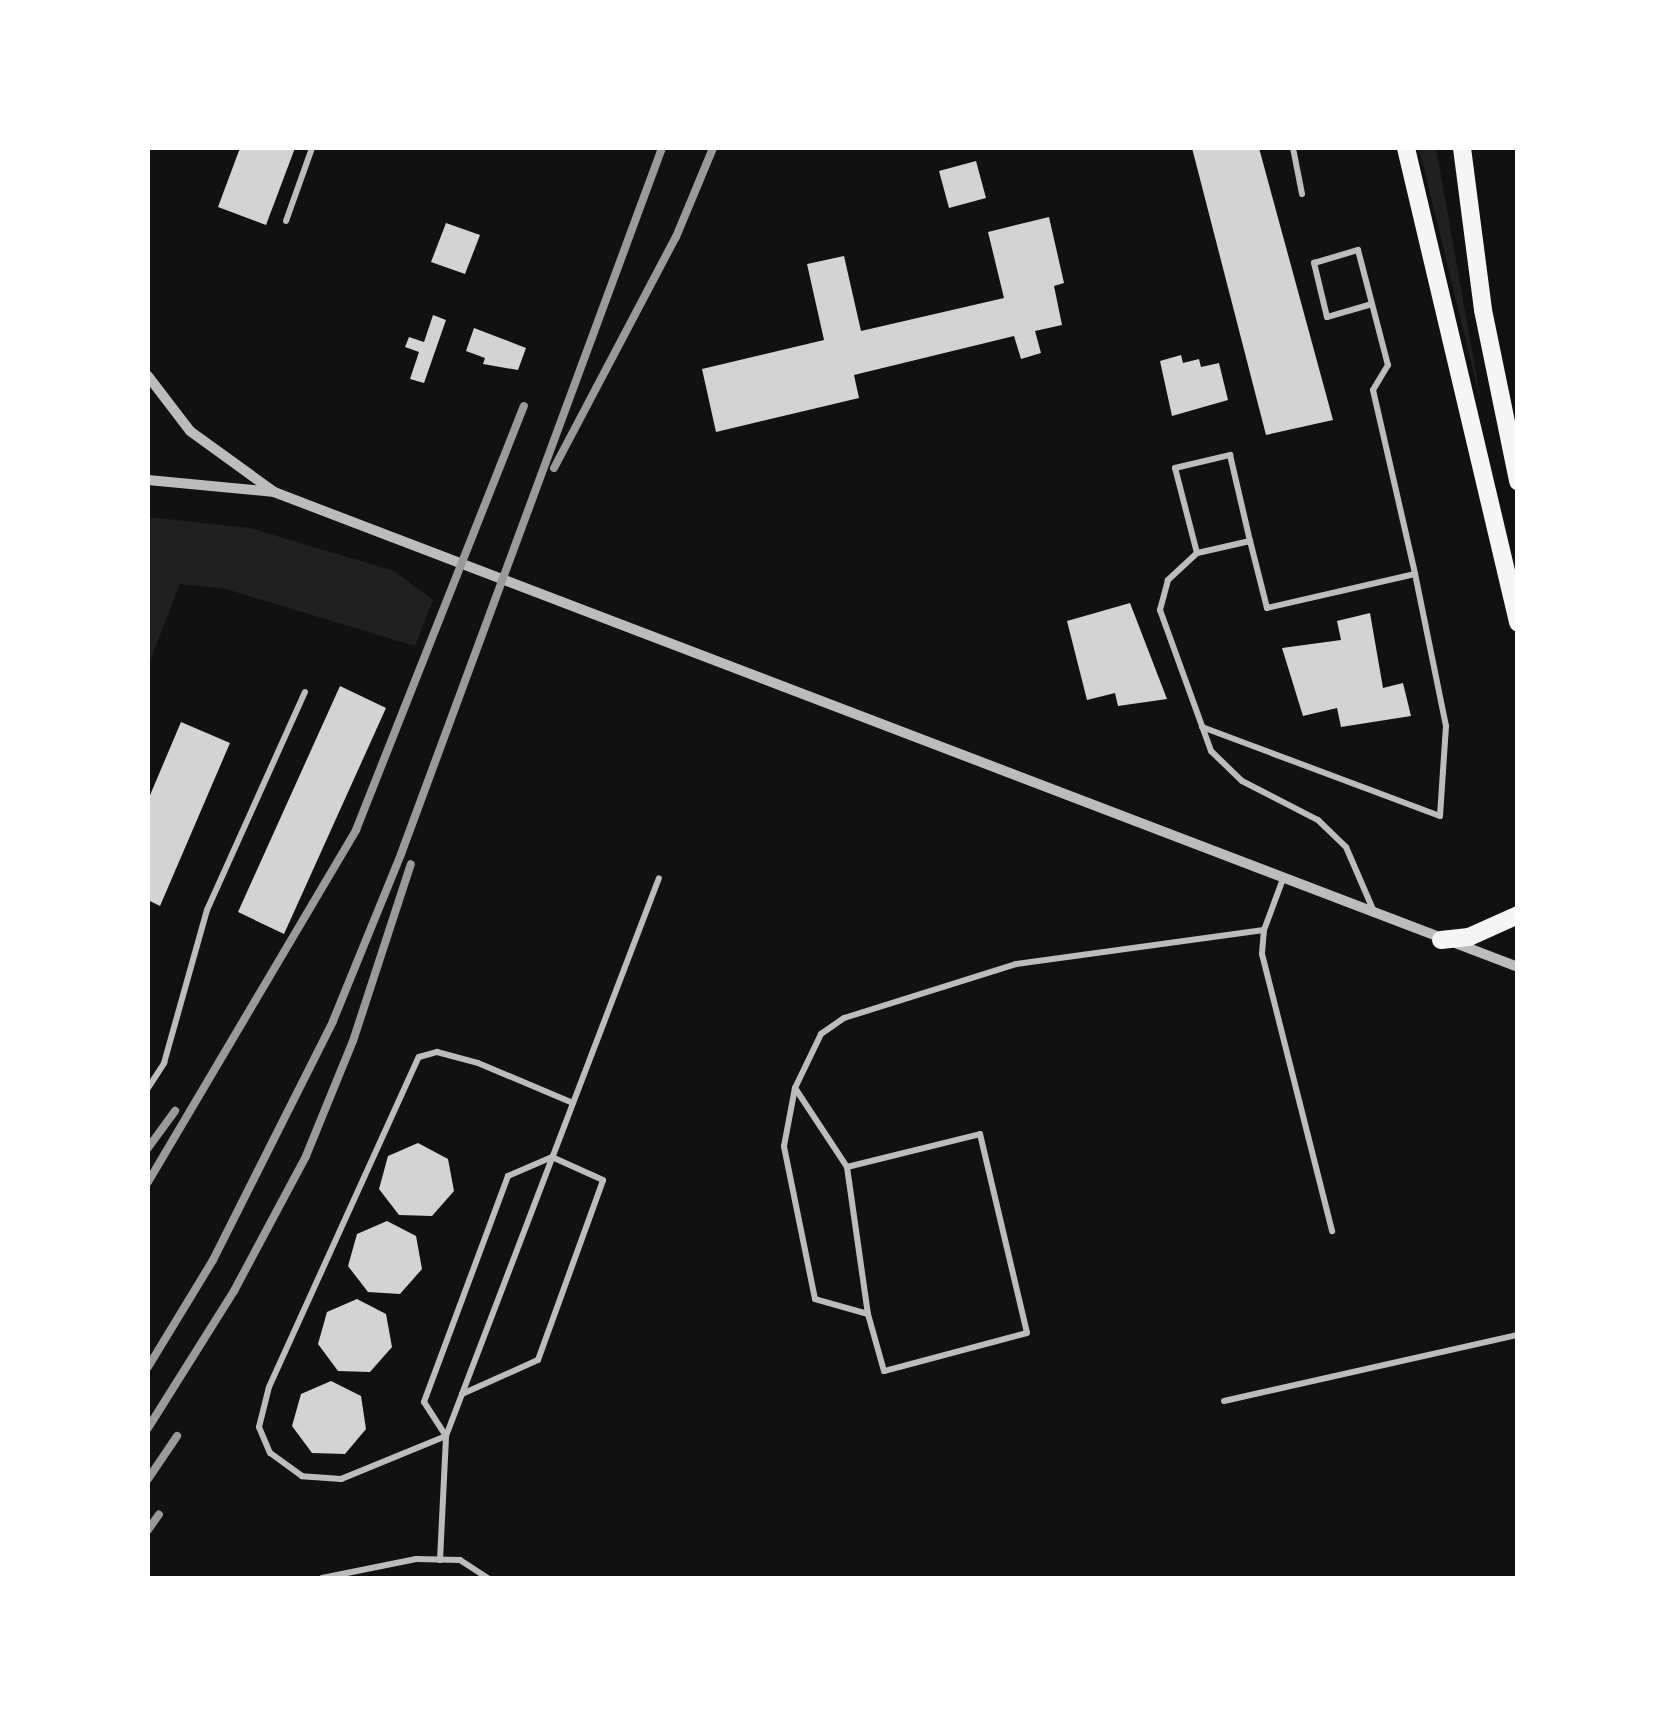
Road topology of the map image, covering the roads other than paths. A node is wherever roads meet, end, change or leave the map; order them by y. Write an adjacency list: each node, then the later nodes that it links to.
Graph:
1 (312, 148): 6 (lane)
2 (1293, 148): 5 (lane)
3 (1406, 148): 15 (main road)
4 (1462, 148): 10 (main road)
5 (1302, 194)
6 (286, 221)
7 (1372, 304): 7 (lane); 14 (lane)
8 (148, 376): 11 (street)
9 (148, 480): 11 (street)
10 (1518, 481)
11 (274, 492): 19 (street)
12 (1250, 541): 13 (lane); 13 (lane); 14 (lane)
13 (1197, 553): 17 (lane)
14 (1415, 574): 17 (lane)
15 (1518, 623)
16 (305, 692): 25 (lane)
17 (1201, 727): 20 (lane)
18 (660, 878): 27 (lane)
19 (1282, 879): 20 (street); 22 (lane)
20 (1376, 915): 23 (street)
21 (1518, 915): 23 (main road)
22 (1264, 930): 26 (lane); 30 (lane)
23 (1441, 940): 24 (street)
24 (1518, 967)
25 (148, 1088)
26 (795, 1088): 29 (lane); 31 (lane)
27 (573, 1103): 28 (lane); 35 (lane)
28 (552, 1157): 33 (lane); 33 (lane); 35 (lane)
29 (846, 1167): 31 (lane); 31 (lane)
30 (1332, 1231)
31 (868, 1314)
32 (1518, 1335): 34 (lane)
33 (462, 1394): 35 (lane)
34 (1224, 1401)
35 (446, 1436): 36 (lane)
36 (440, 1560): 37 (lane); 38 (lane)
37 (322, 1578)
38 (488, 1578)

